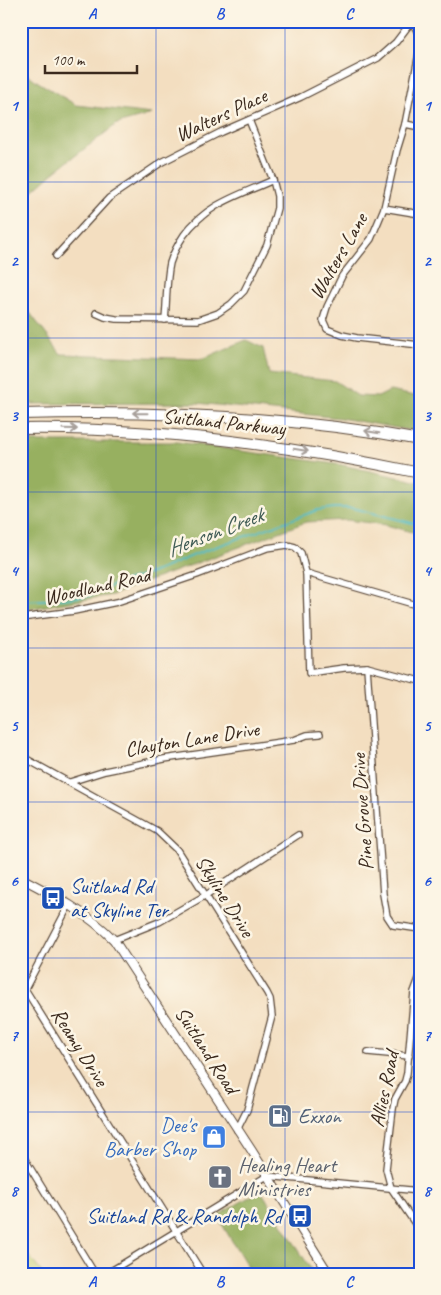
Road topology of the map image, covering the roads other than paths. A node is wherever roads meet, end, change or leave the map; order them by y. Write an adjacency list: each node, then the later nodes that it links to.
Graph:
1 (412, 21): 2 (street); 4 (street, Walters Place)
2 (420, 38)
3 (420, 48): 5 (street, Walters Lane)
4 (249, 120): 7 (street); 10 (street, Walters Place)
5 (405, 124): 6 (street); 8 (street, Walters Lane)
6 (420, 127)
7 (273, 180): 12 (street); 12 (street)
8 (384, 208): 9 (street); 13 (street, Walters Lane)
9 (420, 214)
10 (56, 256)
11 (96, 313): 12 (street)
12 (165, 320)
13 (420, 344)
14 (21, 414): 16 (highway, Suitland Parkway, one-way to 14)
15 (21, 429): 17 (highway, Suitland Parkway, one-way to 17)
16 (420, 440)
17 (420, 472)
18 (306, 573): 19 (street); 20 (street, Woodland Road); 21 (street)
19 (420, 606)
20 (21, 618)
21 (367, 667): 22 (street); 30 (street, Pine Grove Drive)
22 (420, 682)
23 (320, 734): 25 (street, Clayton Lane Drive)
24 (21, 756): 25 (street, Skyline Drive)
25 (70, 782): 28 (street, Skyline Drive)
26 (298, 835): 28 (street)
27 (21, 878): 29 (main road, Suitland Road)
28 (206, 895): 31 (street); 36 (street, Skyline Drive)
29 (69, 905): 31 (main road, Suitland Road); 33 (street)
30 (420, 929)
31 (114, 940): 36 (main road, Suitland Road)
32 (420, 976): 35 (street, Allies Road)
33 (23, 990): 41 (street, Reamy Drive)
34 (368, 1052): 35 (street)
35 (409, 1056): 39 (street, Allies Road)
36 (237, 1130): 38 (main road, Suitland Road)
37 (21, 1153): 43 (street)
38 (267, 1176): 39 (street); 41 (street); 46 (main road, Suitland Road)
39 (391, 1188): 40 (street); 42 (street, Allies Road)
40 (420, 1191)
41 (176, 1230): 44 (street); 45 (street, Reamy Drive)
42 (420, 1231)
43 (95, 1274)
44 (106, 1274)
45 (203, 1274)
46 (329, 1274)

